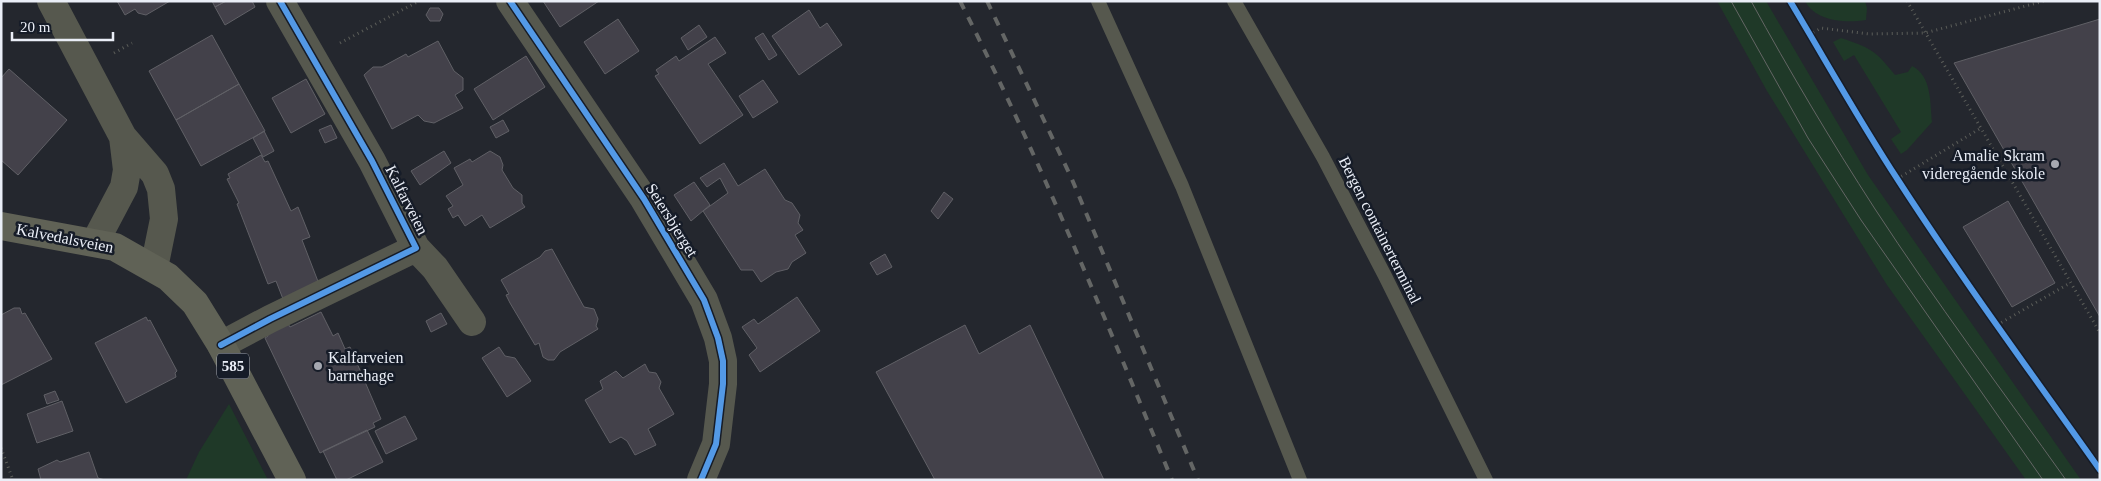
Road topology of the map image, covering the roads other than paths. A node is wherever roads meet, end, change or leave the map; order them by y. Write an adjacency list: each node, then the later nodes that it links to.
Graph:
1 (51, 1): 6 (street)
2 (280, 1): 9 (street, Kalfarveien)
3 (510, 1): 14 (street, Seiersbjerget)
4 (1098, 1): 15 (lane)
5 (1234, 1): 16 (lane, Bergen containerterminal)
6 (123, 137): 8 (street); 10 (street)
7 (1, 226): 8 (main road, Kalvedalsveien / 585)
8 (95, 242): 10 (main road, Kalvedalsveien / 585)
9 (416, 248): 11 (street, Kalfarveien); 12 (street, Kalfarveien)
10 (154, 268): 12 (main road, 585)
11 (472, 322)
12 (221, 345): 13 (main road, 585)
13 (292, 480)
14 (701, 480)
15 (1300, 480)
16 (1486, 480)

